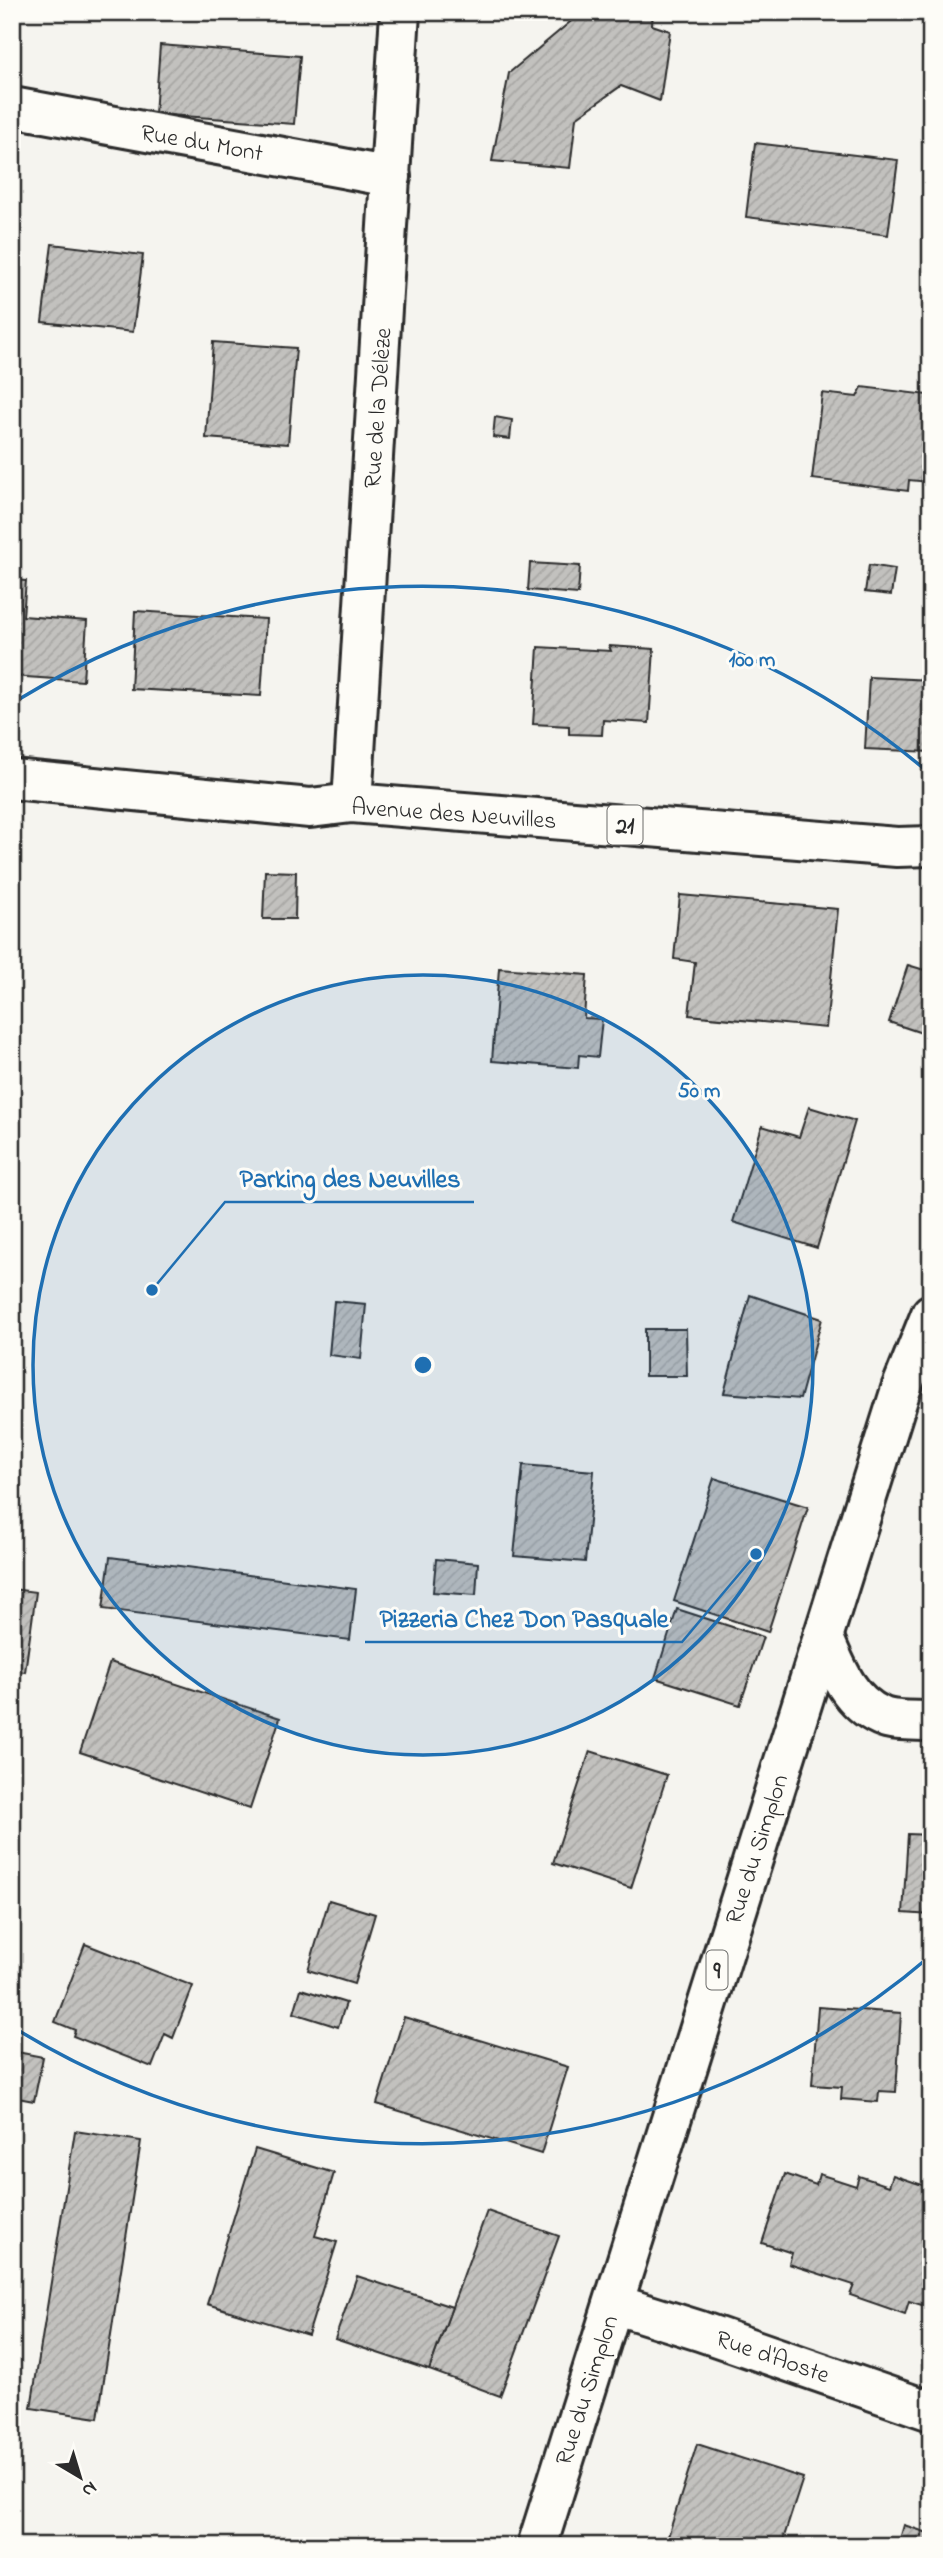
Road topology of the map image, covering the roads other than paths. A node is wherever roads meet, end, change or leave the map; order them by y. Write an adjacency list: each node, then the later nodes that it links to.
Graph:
1 (400, 12): 3 (main road, Rue de la Délèze)
2 (12, 107): 3 (main road, Rue du Mont)
3 (391, 177): 5 (main road, Rue de la Délèze)
4 (12, 779): 5 (main road, Avenue des Neuvilles / 21)
5 (352, 803): 6 (main road, Avenue des Neuvilles / 21)
6 (920, 852)
7 (931, 1314): 8 (main road, Rue du Simplon / 9)
8 (823, 1636): 9 (main road); 10 (main road, Rue du Simplon / 9)
9 (931, 1721)
10 (614, 2304): 11 (main road, Rue d'Aoste); 12 (main road, Rue du Simplon / 9)
11 (931, 2411)
12 (537, 2546)

